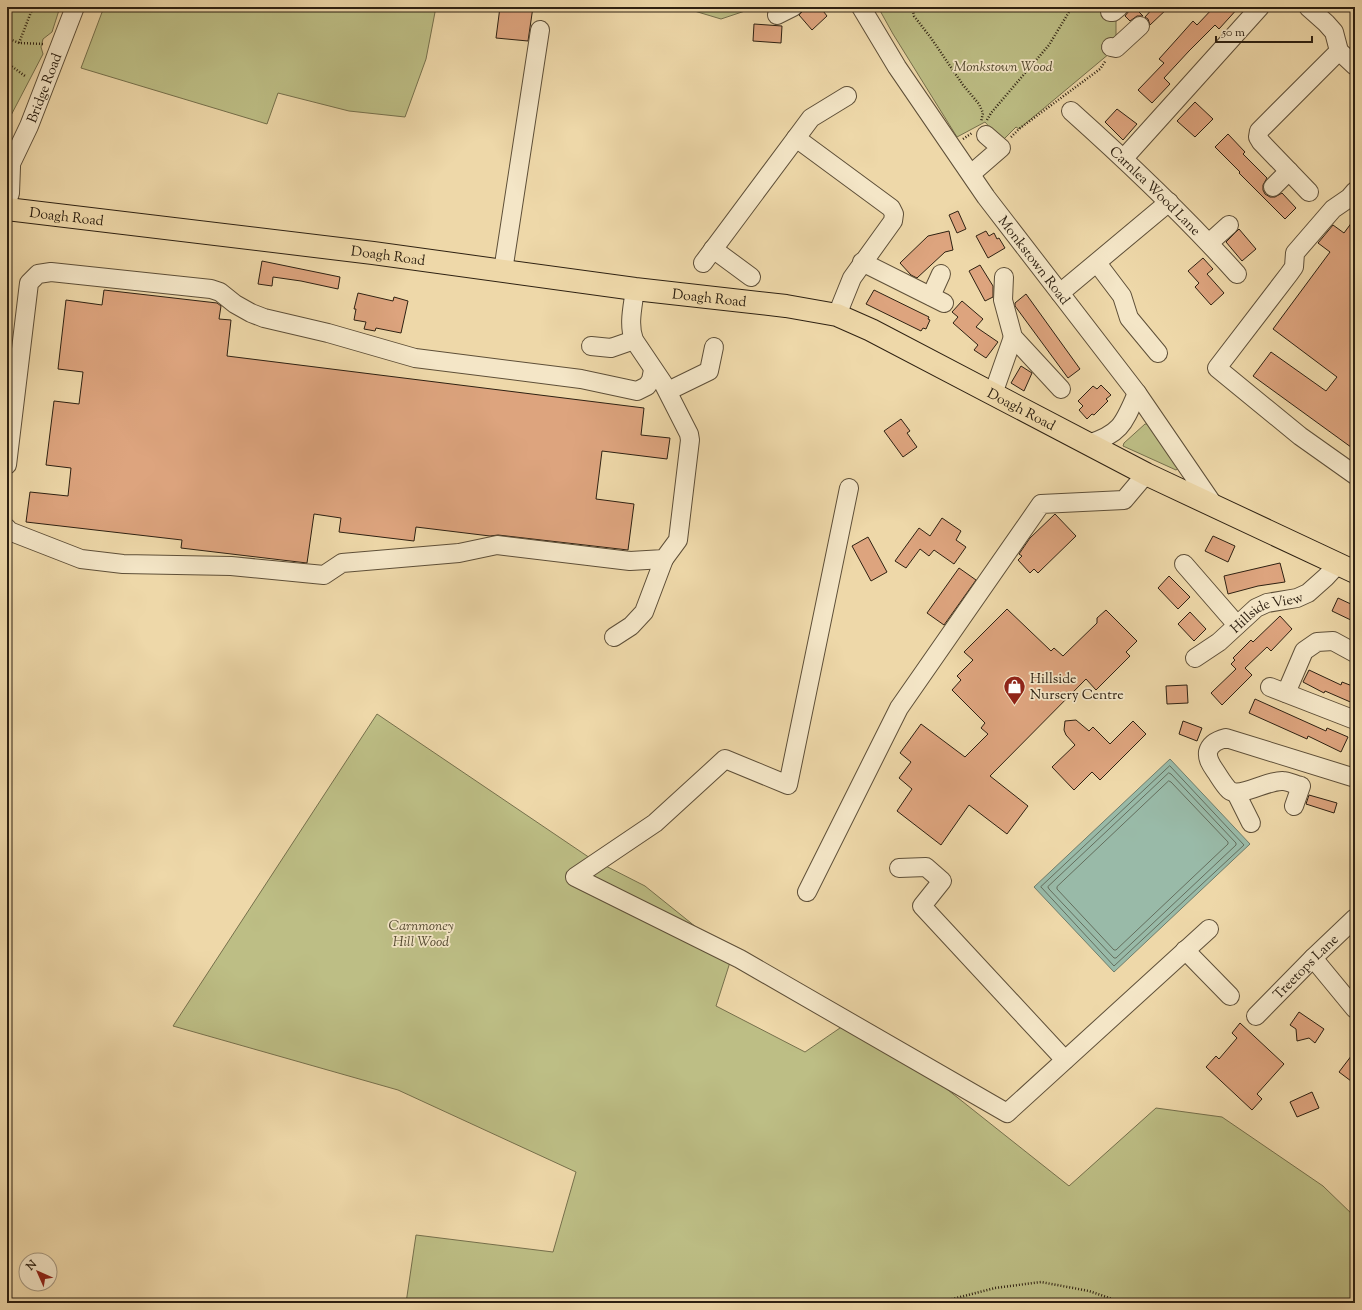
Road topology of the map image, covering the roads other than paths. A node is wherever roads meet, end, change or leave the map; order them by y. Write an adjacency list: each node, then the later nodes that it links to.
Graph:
1 (75, 7): 17 (street, Bridge Road)
2 (793, 7): 6 (street)
3 (861, 7): 19 (street, Monkstown Road)
4 (1260, 7): 16 (street)
5 (1308, 7): 10 (street)
6 (777, 15)
7 (1140, 26): 9 (street)
8 (540, 30): 30 (street)
9 (1111, 47)
10 (1339, 51): 11 (street); 18 (street)
11 (1355, 66)
12 (847, 96): 15 (street)
13 (1072, 111): 16 (street, Carnlea Wood Lane)
14 (983, 131): 19 (street)
15 (796, 138): 28 (street); 34 (street)
16 (1124, 158): 24 (street, Carnlea Wood Lane)
17 (9, 170): 23 (street, Bridge Road)
18 (1289, 171): 20 (street); 22 (street)
19 (971, 174): 36 (street, Monkstown Road)
20 (1273, 187)
21 (1355, 190): 51 (street)
22 (1309, 192)
23 (7, 202)
24 (1169, 202): 27 (street, Carnlea Wood Lane); 29 (street)
25 (7, 209): 30 (main road, Doagh Road)
26 (1229, 225): 27 (street)
27 (1209, 243): 32 (street, Carnlea Wood Lane)
28 (862, 262): 31 (street); 37 (street)
29 (1097, 263): 36 (street); 40 (street)
30 (503, 271): 35 (main road, Doagh Road)
31 (941, 274)
32 (1237, 274)
33 (1004, 277): 38 (street)
34 (751, 278)
35 (635, 289): 37 (main road, Doagh Road); 39 (street)
36 (1060, 293): 46 (street, Monkstown Road)
37 (837, 315): 47 (main road, Doagh Road)
38 (1013, 337): 44 (street); 47 (street)
39 (634, 340): 41 (street); 43 (street)
40 (1155, 342)
41 (591, 346)
42 (714, 347): 45 (street)
43 (653, 370): 45 (street); 49 (street)
44 (1061, 389)
45 (668, 391): 55 (street)
46 (1137, 393): 48 (street); 53 (street, Monkstown Road)
47 (993, 394): 48 (main road, Doagh Road)
48 (1088, 444): 50 (main road, Doagh Road)
49 (7, 466)
50 (1146, 474): 53 (main road, Doagh Road); 68 (street)
51 (1355, 474)
52 (849, 488): 76 (street)
53 (1215, 507): 57 (main road, Doagh Road)
54 (7, 528): 55 (street)
55 (664, 559): 59 (street)
56 (1184, 564): 58 (street)
57 (1346, 569): 58 (street, Hillside View)
58 (1237, 625): 61 (street, Hillside View)
59 (614, 638)
60 (1355, 653): 62 (street)
61 (1195, 658)
62 (1355, 720)
63 (1355, 778): 64 (street)
64 (1236, 793): 65 (street); 66 (street)
65 (1294, 806)
66 (1251, 823)
67 (899, 868): 76 (street)
68 (807, 892)
69 (1355, 918): 72 (street, Treetops Lane)
70 (1209, 928): 71 (street)
71 (1185, 950): 73 (street); 76 (street)
72 (1313, 958): 74 (street); 75 (street, Treetops Lane)
73 (1230, 996)
74 (1355, 1009)
75 (1256, 1016)
76 (1065, 1060)

